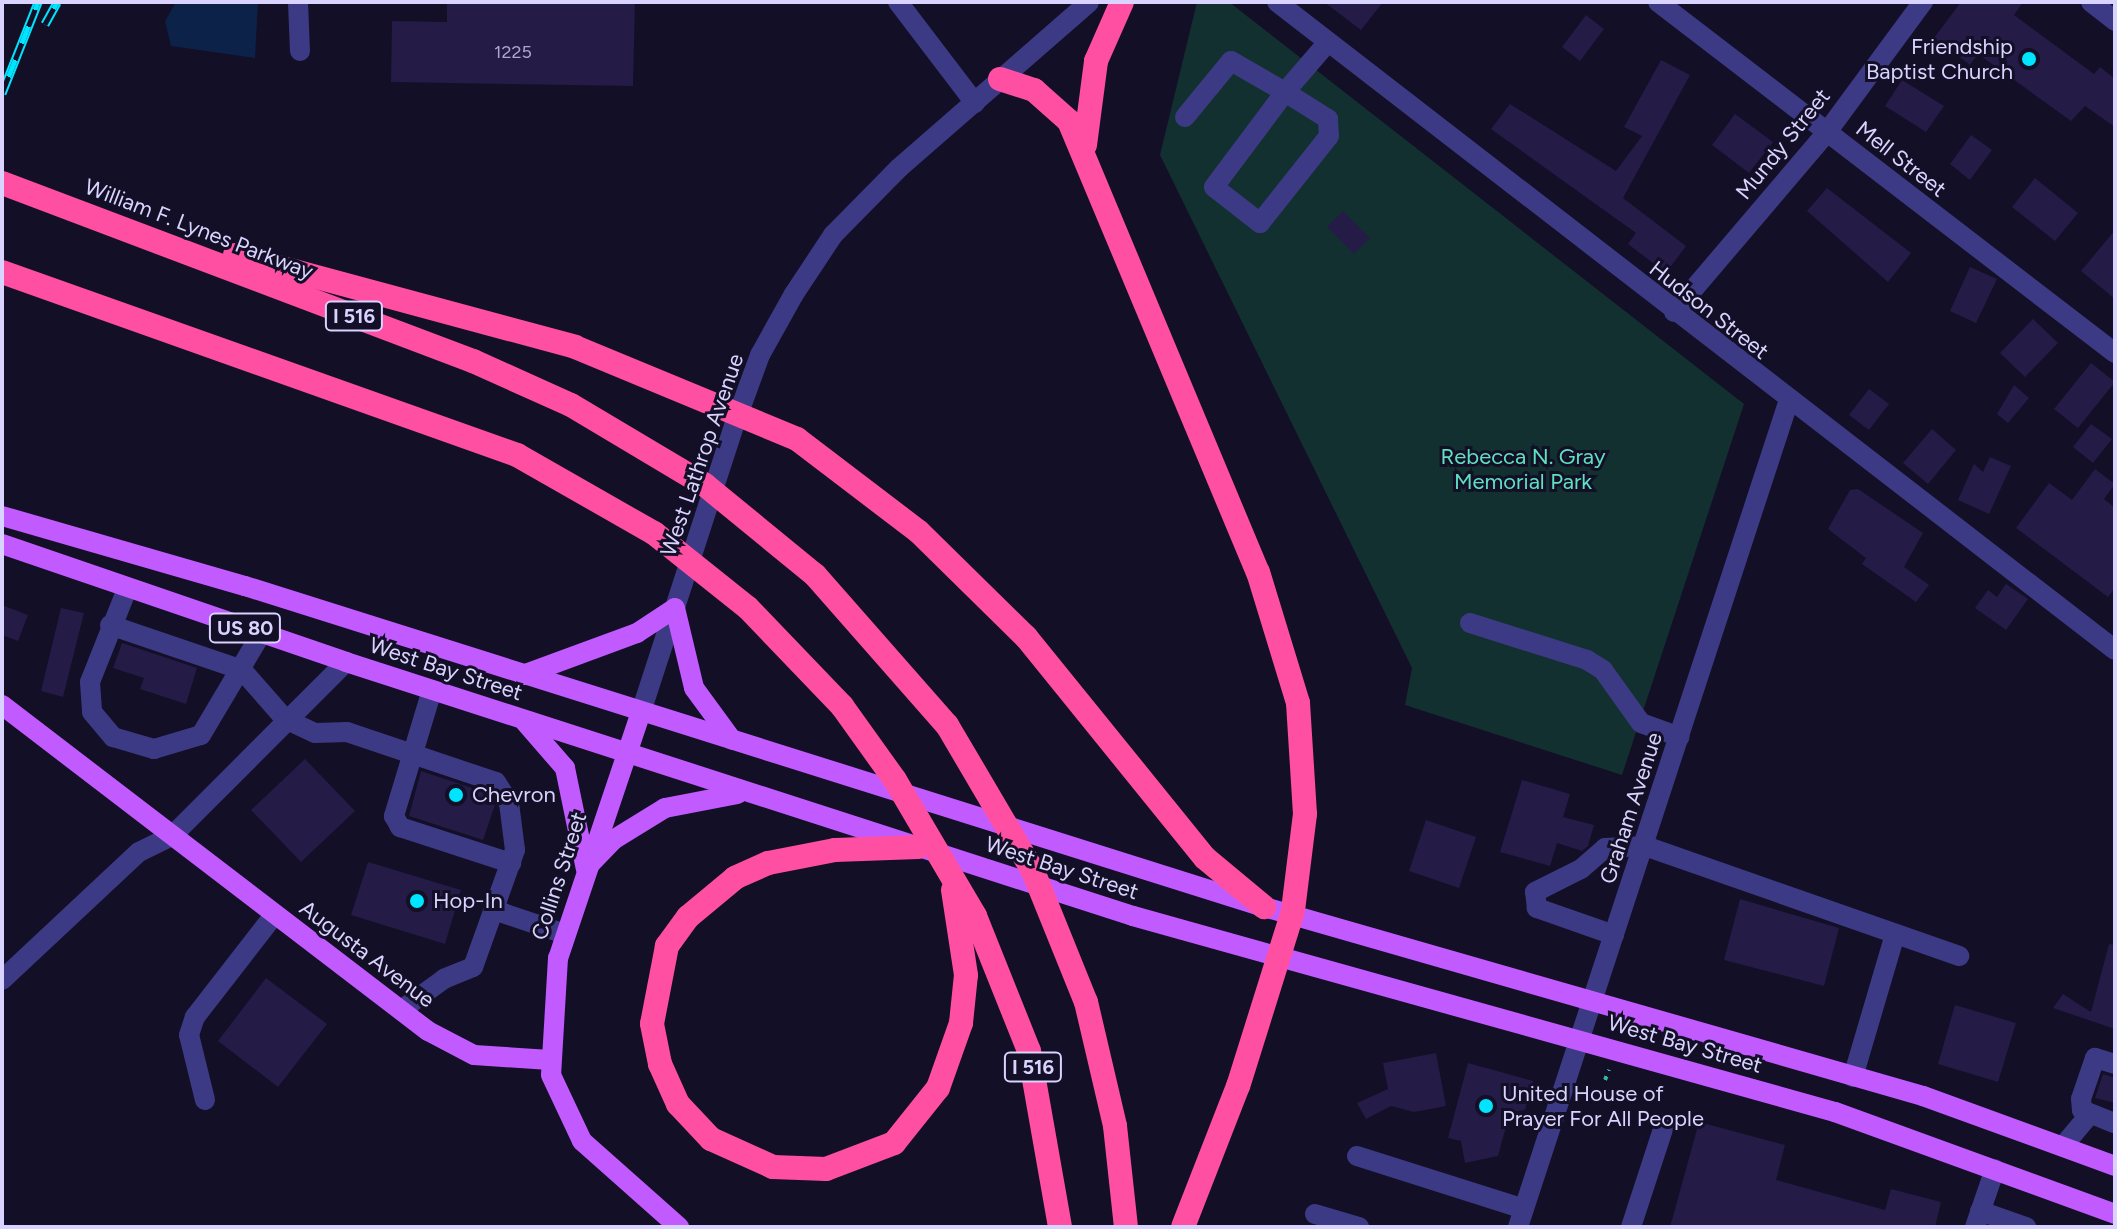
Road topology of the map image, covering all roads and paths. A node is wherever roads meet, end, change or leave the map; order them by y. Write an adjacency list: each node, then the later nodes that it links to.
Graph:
1 (298, 2): 11 (street)
2 (898, 2): 14 (street)
3 (1089, 2): 12 (street, West Lathrop Avenue)
4 (1122, 2): 17 (highway)
5 (1277, 2): 10 (street, Hudson Street)
6 (1658, 2): 16 (street, Mell Street)
7 (1923, 2): 16 (street, Mundy Street)
8 (2091, 2): 9 (street)
9 (2115, 21)
10 (1328, 42): 13 (street); 21 (street, Hudson Street)
11 (300, 51)
12 (1000, 79): 14 (street, West Lathrop Avenue); 17 (highway)
13 (1285, 92): 13 (street); 15 (street)
14 (975, 103): 27 (street, West Lathrop Avenue)
15 (1185, 117)
16 (1827, 132): 21 (street, Mundy Street); 22 (street, Mell Street)
17 (1088, 163): 82 (highway)
18 (2, 183): 19 (highway, William F. Lynes Parkway / I 516)
19 (48, 199): 50 (highway); 81 (highway, William F. Lynes Parkway / I 516)
20 (2, 272): 53 (highway)
21 (1674, 312): 23 (street, Hudson Street)
22 (2115, 353)
23 (1788, 403): 31 (street, Hudson Street); 40 (street, Graham Avenue)
24 (2, 516): 34 (main road, West Bay Street / US 80)
25 (2, 544): 26 (main road, West Bay Street / US 80)
26 (127, 589): 29 (street); 30 (main road, West Bay Street / US 80)
27 (675, 608): 34 (main road); 37 (street, West Lathrop Avenue); 41 (main road)
28 (1470, 623): 40 (street)
29 (110, 625): 33 (street); 33 (street)
30 (261, 634): 32 (main road, West Bay Street / US 80); 33 (street)
31 (2115, 650)
32 (346, 662): 35 (main road, West Bay Street / US 80); 38 (street)
33 (242, 670): 38 (street)
34 (523, 675): 37 (main road, West Bay Street / US 80)
35 (432, 690): 39 (main road, West Bay Street / US 80); 42 (street)
36 (2, 705): 45 (main road, Augusta Avenue)
37 (641, 712): 41 (main road, West Bay Street); 43 (main road, Collins Street)
38 (285, 719): 42 (street); 45 (street)
39 (523, 719): 43 (main road, West Bay Street); 49 (main road)
40 (1680, 737): 46 (street, Graham Avenue)
41 (738, 745): 50 (main road, West Bay Street)
42 (411, 754): 48 (street); 48 (street)
43 (628, 754): 44 (main road, West Bay Street); 49 (main road, Collins Street)
44 (753, 794): 47 (main road, West Bay Street); 49 (main road)
45 (172, 836): 52 (main road, Augusta Avenue); 58 (street)
46 (1645, 846): 55 (street); 56 (street, Graham Avenue); 56 (street)
47 (918, 847): 53 (highway); 61 (main road, West Bay Street)
48 (511, 863): 51 (street)
49 (586, 869): 54 (main road, Collins Street)
50 (1264, 907): 59 (main road, West Bay Street)
51 (494, 910): 54 (street); 60 (street)
52 (275, 914): 60 (main road, Augusta Avenue); 67 (street)
53 (968, 920): 80 (highway, I 516)
54 (565, 934): 62 (main road, Collins Street)
55 (1895, 934): 57 (street); 66 (street)
56 (1614, 935): 59 (street, Graham Avenue)
57 (1959, 956)
58 (2, 980)
59 (1592, 1002): 61 (street, Graham Avenue); 66 (main road, West Bay Street)
60 (401, 1010): 62 (main road, Augusta Avenue)
61 (1580, 1038): 74 (main road, West Bay Street); 77 (street, Graham Avenue)
62 (550, 1060): 79 (main road)
63 (2115, 1064): 68 (street)
64 (1611, 1068): 65 (path)
65 (1591, 1075)
66 (1853, 1077): 71 (main road, West Bay Street)
67 (205, 1100)
68 (2089, 1115): 70 (street); 71 (street)
69 (1665, 1123): 84 (street)
70 (2115, 1123)
71 (2064, 1145): 73 (main road, West Bay Street)
72 (1357, 1156): 77 (street)
73 (2115, 1166)
74 (1995, 1169): 76 (main road, West Bay Street); 78 (street)
75 (1315, 1214): 83 (street)
76 (2115, 1214)
77 (1521, 1218)
78 (1978, 1219): 85 (street)
79 (679, 1227)
80 (1060, 1227)
81 (1126, 1227)
82 (1183, 1227)
83 (1359, 1227)
84 (1631, 1227)
85 (2026, 1227)

